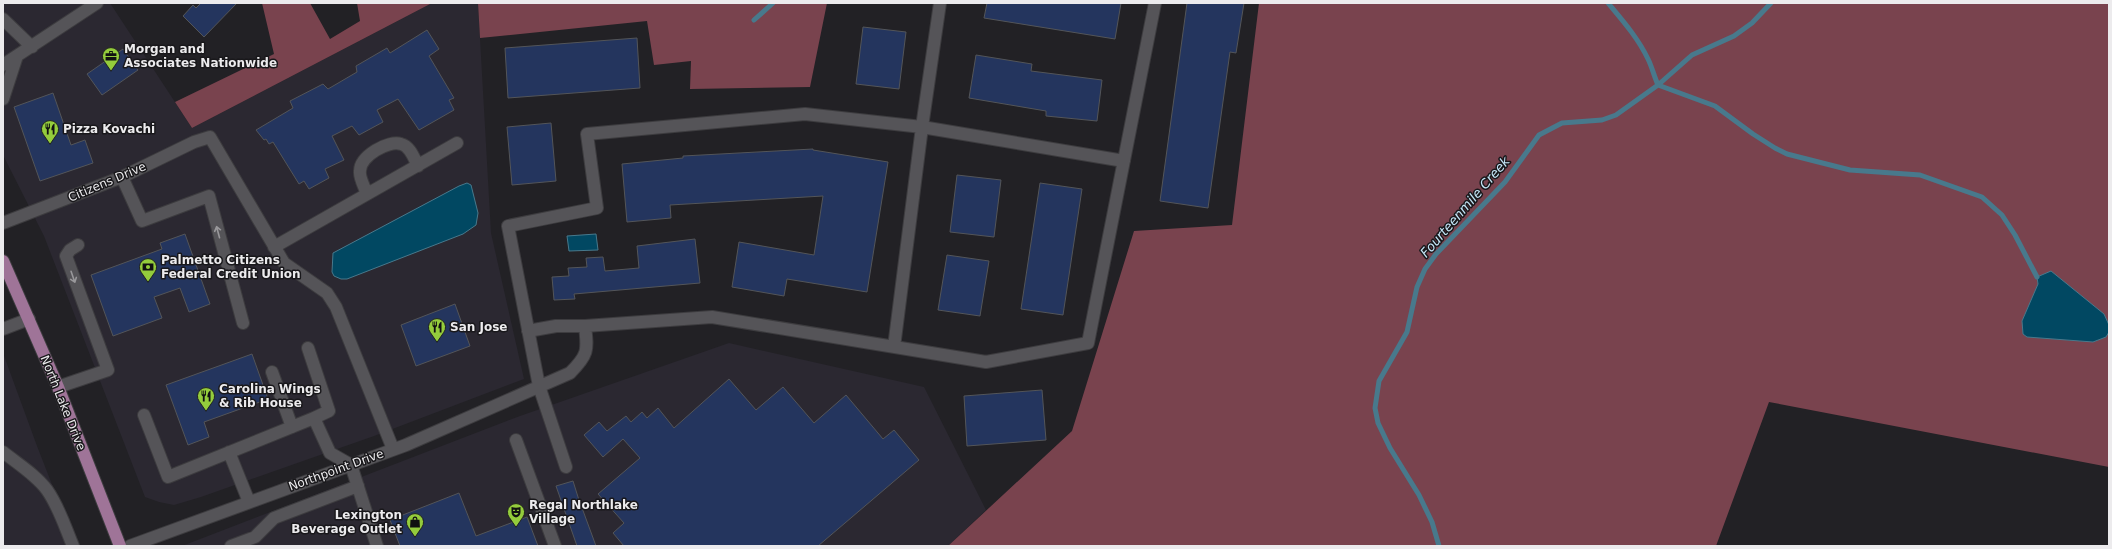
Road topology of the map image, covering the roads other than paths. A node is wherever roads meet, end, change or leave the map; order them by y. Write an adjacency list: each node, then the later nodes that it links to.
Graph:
1 (97, 3): 5 (street)
2 (940, 3): 9 (street)
3 (1155, 3): 11 (street)
4 (3, 19): 5 (street)
5 (32, 47): 6 (street)
6 (17, 56): 7 (street); 8 (street)
7 (3, 65)
8 (3, 99)
9 (922, 127): 11 (street); 23 (street); 24 (street)
10 (456, 144): 12 (street)
11 (1124, 161): 24 (street)
12 (418, 166): 14 (street); 14 (street)
13 (122, 177): 15 (street, Citizens Drive); 17 (street, Citizens Drive); 20 (street, one-way to 13)
14 (368, 194): 17 (street)
15 (3, 223)
16 (78, 244): 28 (street, one-way to 28)
17 (274, 247): 33 (street)
18 (3, 261): 19 (main road, North Lake Drive)
19 (29, 319): 22 (street); 28 (main road, North Lake Drive)
20 (243, 323)
21 (585, 326): 23 (street); 24 (street); 27 (street, Northpoint Drive)
22 (3, 329)
23 (528, 331): 27 (street)
24 (894, 347)
25 (308, 348): 30 (street)
26 (272, 372): 31 (street)
27 (539, 386): 33 (street, Northpoint Drive); 37 (street)
28 (58, 387): 41 (main road, North Lake Drive)
29 (144, 416): 35 (street)
30 (314, 418): 31 (street); 36 (street)
31 (292, 427): 35 (street)
32 (516, 440): 45 (street)
33 (393, 450): 36 (street, Northpoint Drive)
34 (3, 452): 40 (street)
35 (229, 452): 39 (street)
36 (351, 465): 38 (street); 39 (street, Northpoint Drive)
37 (566, 467)
38 (358, 486): 43 (street); 44 (street)
39 (249, 502): 42 (street, Northpoint Drive)
40 (73, 546)
41 (120, 546)
42 (130, 546)
43 (231, 546)
44 (377, 546)
45 (555, 546)

